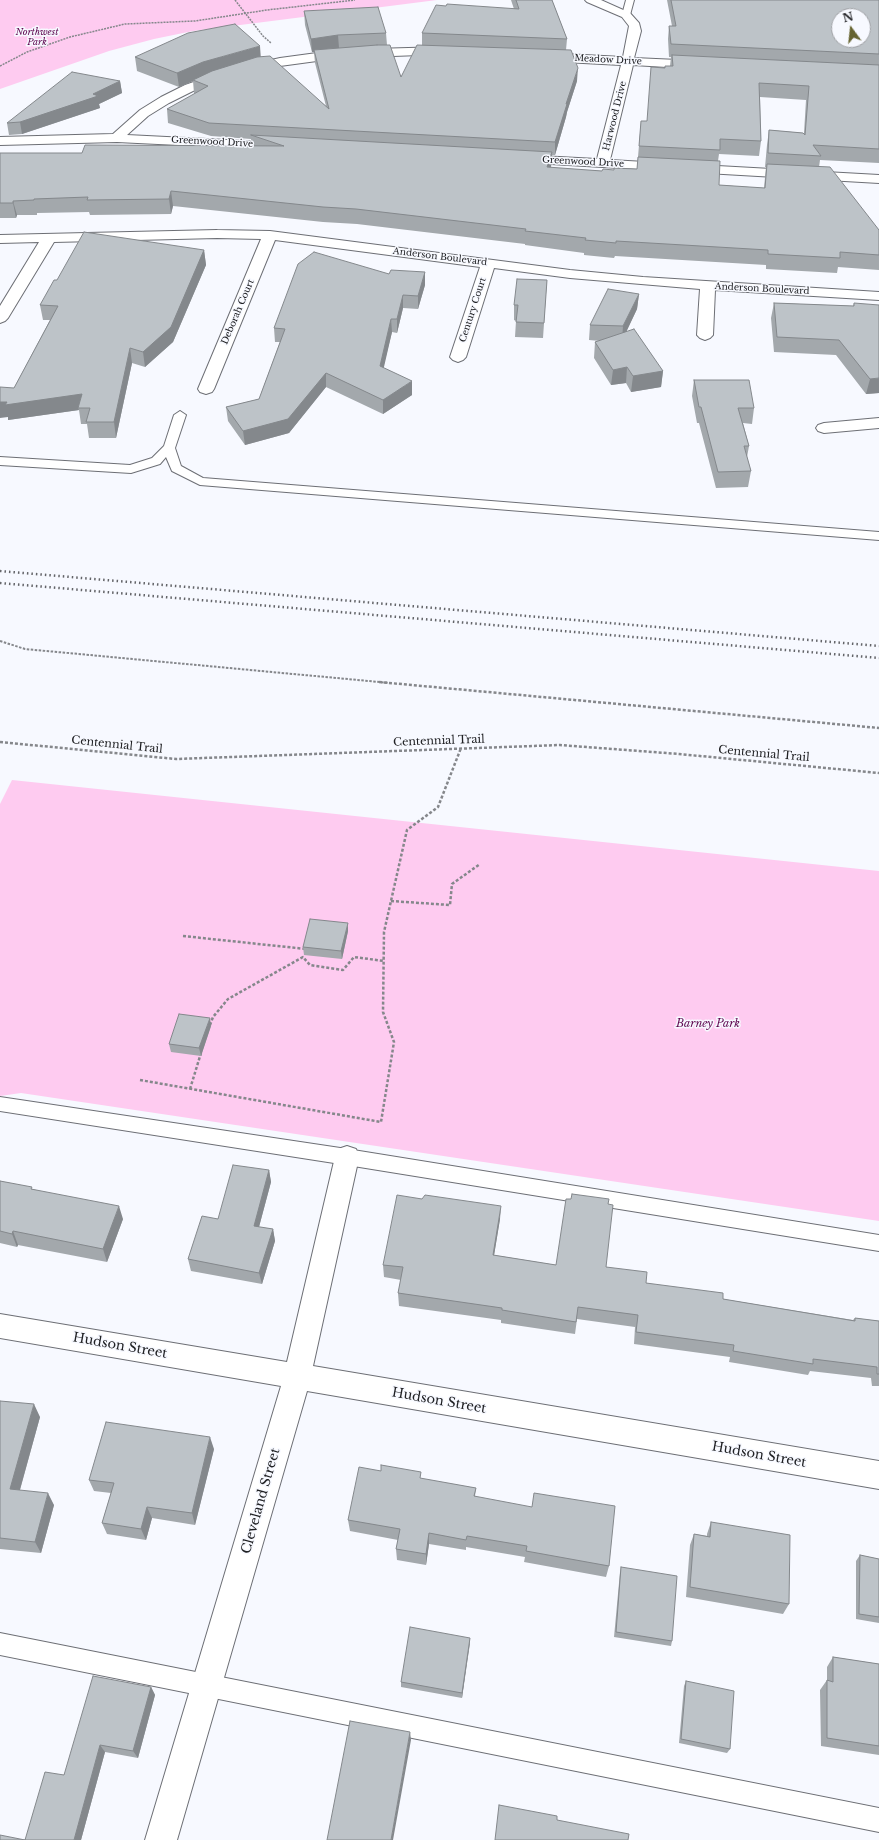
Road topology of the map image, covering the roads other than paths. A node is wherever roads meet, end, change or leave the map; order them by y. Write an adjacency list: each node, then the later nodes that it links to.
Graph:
1 (591, 0): 3 (street)
2 (630, 0): 3 (lane)
3 (626, 15): 6 (street, Harwood Drive)
4 (452, 52): 8 (street)
5 (536, 56): 6 (street, Meadow Drive)
6 (628, 61): 7 (street, Meadow Drive); 12 (street, Harwood Drive)
7 (714, 65)
8 (117, 138): 9 (street, Greenwood Drive); 10 (street, Greenwood Drive)
9 (0, 141)
10 (295, 146)
11 (508, 158): 12 (street, Greenwood Drive)
12 (603, 163): 13 (street, Greenwood Drive)
13 (879, 179)
14 (270, 235): 15 (street, Anderson Boulevard); 17 (street, Anderson Boulevard); 23 (street, Deborah Court)
15 (48, 238): 16 (street, Anderson Boulevard); 20 (street)
16 (0, 239)
17 (488, 263): 18 (street, Anderson Boulevard); 22 (street, Century Court)
18 (708, 286): 19 (street, Anderson Boulevard); 21 (street)
19 (879, 296)
20 (0, 318)
21 (705, 335)
22 (458, 356)
23 (206, 389)
24 (180, 415): 27 (lane)
25 (879, 423): 26 (street)
26 (824, 428)
27 (170, 446): 28 (lane); 29 (lane)
28 (0, 461)
29 (879, 536)
30 (0, 1104): 31 (lane)
31 (347, 1157): 32 (lane); 34 (street, Cleveland Street)
32 (879, 1243)
33 (0, 1326): 34 (street, Hudson Street)
34 (298, 1377): 35 (street, Hudson Street); 37 (street, Cleveland Street)
35 (879, 1475)
36 (0, 1644): 37 (lane)
37 (206, 1686): 38 (lane); 39 (street, Cleveland Street)
38 (879, 1820)
39 (161, 1840)

